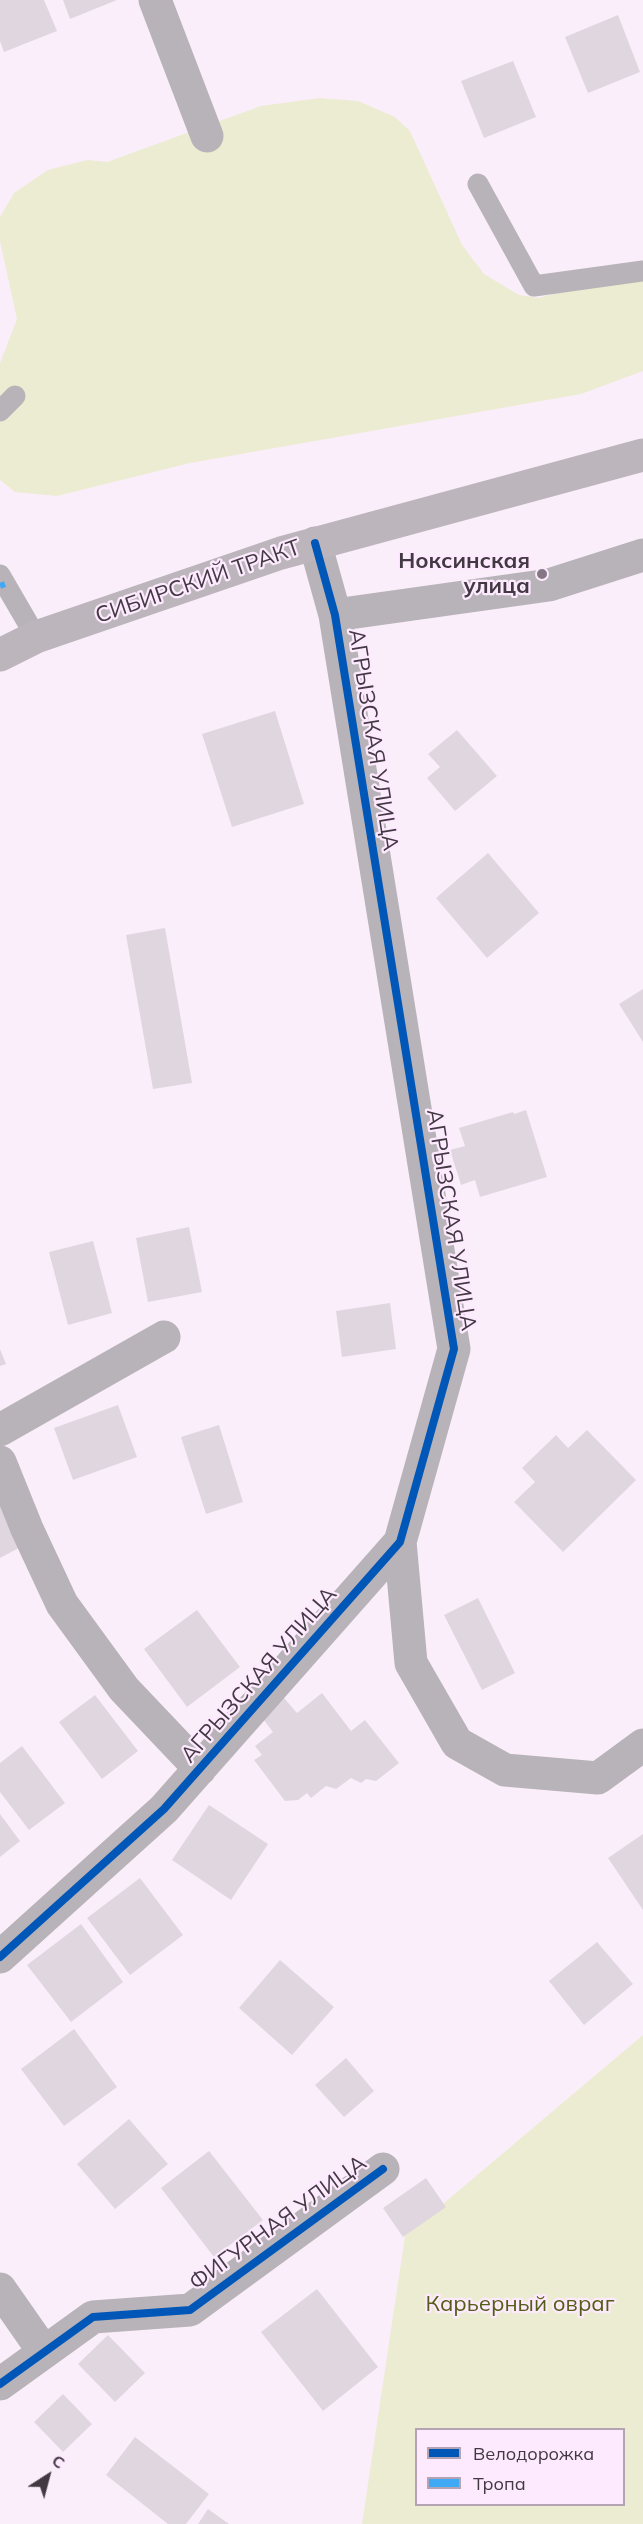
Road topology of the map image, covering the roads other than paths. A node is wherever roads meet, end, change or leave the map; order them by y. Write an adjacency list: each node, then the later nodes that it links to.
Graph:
1 (155, 0): 2 (street)
2 (207, 136)
3 (478, 184): 4 (lane)
4 (643, 271)
5 (15, 396): 6 (lane)
6 (0, 411)
7 (643, 455): 8 (main road, СИБИРСКИЙ ТРАКТ)
8 (315, 543): 11 (street, АГРЫЗСКАЯ УЛИЦА); 12 (main road, СИБИРСКИЙ ТРАКТ)
9 (643, 555): 11 (street)
10 (0, 575): 12 (lane)
11 (335, 615): 17 (street, АГРЫЗСКАЯ УЛИЦА)
12 (36, 637): 13 (main road, СИБИРСКИЙ ТРАКТ)
13 (0, 654)
14 (164, 1337): 15 (street)
15 (0, 1430)
16 (0, 1462): 19 (street)
17 (400, 1542): 18 (street); 19 (street, АГРЫЗСКАЯ УЛИЦА)
18 (643, 1745)
19 (200, 1769): 20 (street, АГРЫЗСКАЯ УЛИЦА)
20 (0, 1957)
21 (383, 2169): 23 (street, ФИГУРНАЯ УЛИЦА)
22 (0, 2289): 23 (street)
23 (44, 2352): 24 (street, ФИГУРНАЯ УЛИЦА)
24 (0, 2384)

